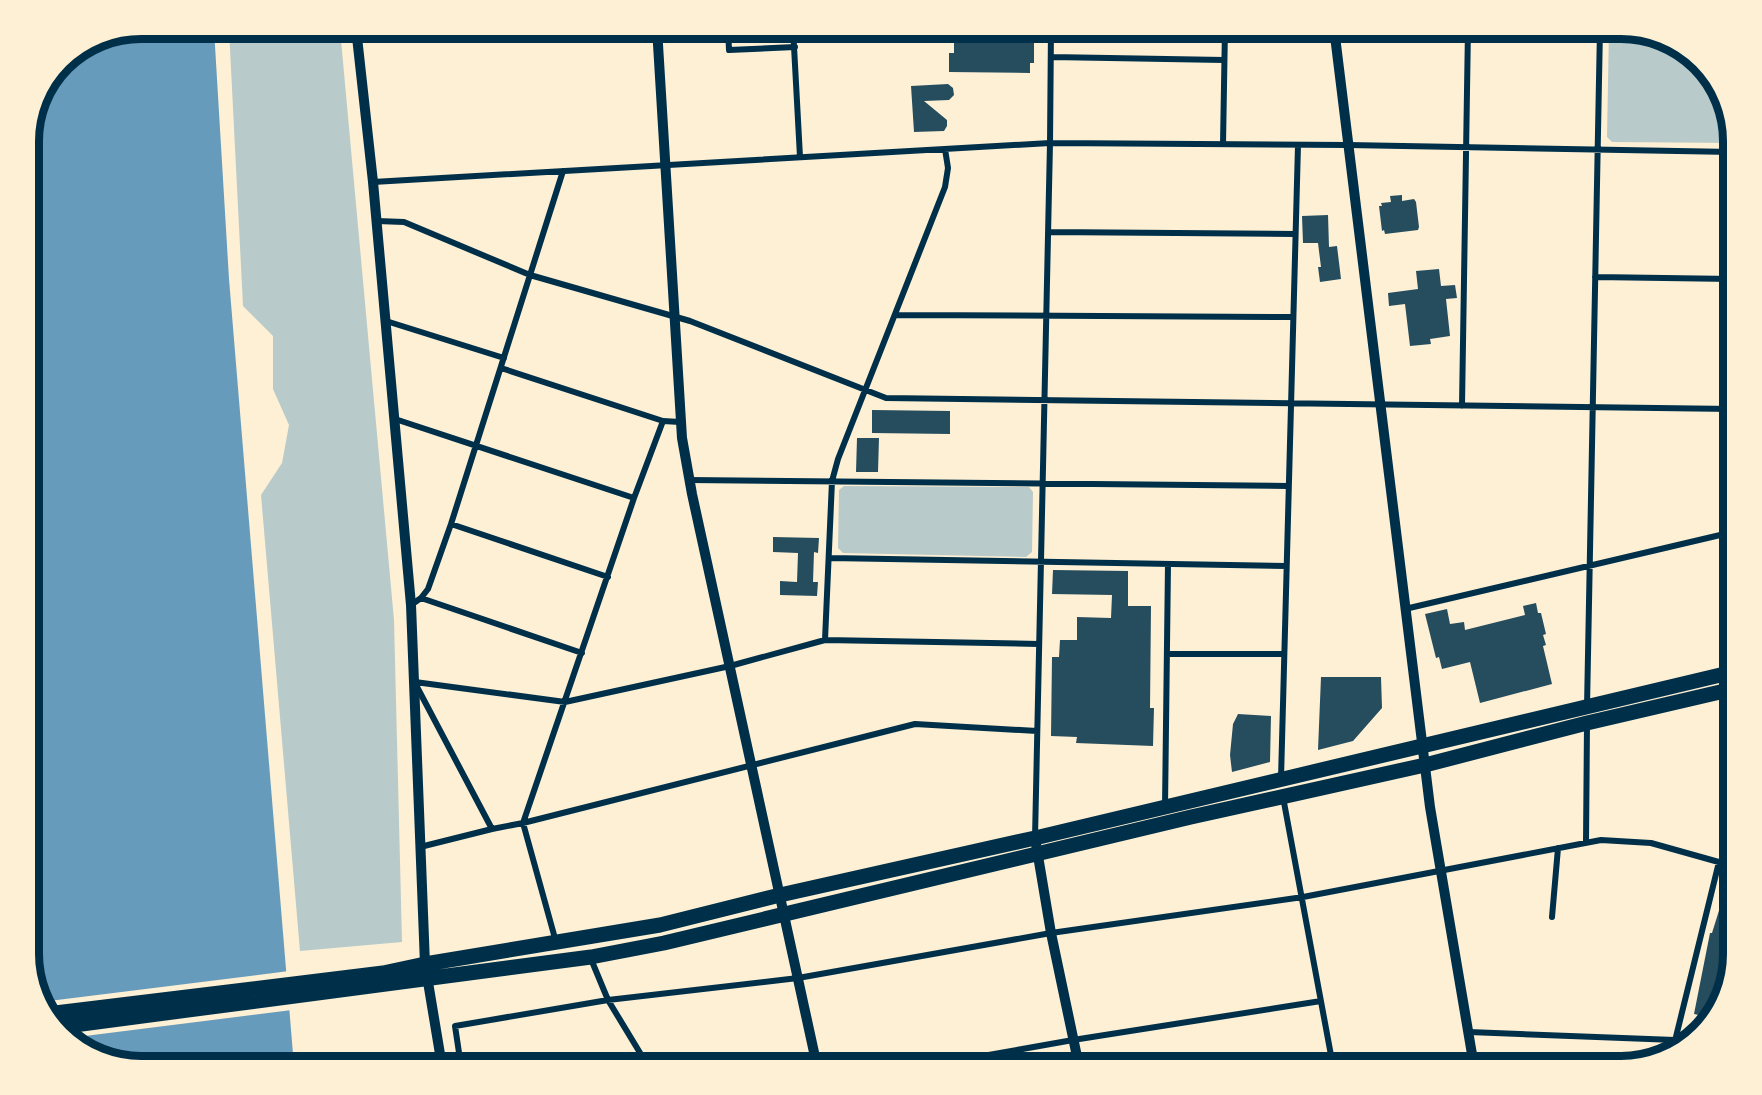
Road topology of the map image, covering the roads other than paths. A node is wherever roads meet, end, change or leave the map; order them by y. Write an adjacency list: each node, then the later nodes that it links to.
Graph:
1 (357, 39): 24 (street)
2 (658, 39): 22 (street)
3 (728, 39): 10 (street)
4 (794, 39): 10 (street)
5 (1051, 39): 11 (street)
6 (1224, 39): 12 (street)
7 (1335, 39): 16 (street)
8 (1468, 39): 17 (street)
9 (1599, 39): 19 (street)
10 (795, 47): 21 (street)
11 (1050, 57): 12 (street); 13 (street)
12 (1224, 60): 14 (street)
13 (1050, 143): 14 (street); 18 (street); 26 (street)
14 (1223, 144): 15 (street)
15 (1298, 145): 16 (street); 27 (street)
16 (1348, 145): 17 (street); 41 (street)
17 (1466, 147): 19 (street); 42 (street)
18 (945, 149): 21 (street); 31 (street)
19 (1597, 150): 20 (street); 29 (street)
20 (1723, 152)
21 (800, 157): 22 (street)
22 (665, 165): 23 (street); 32 (street)
23 (563, 171): 24 (street); 28 (street)
24 (373, 182): 25 (street)
25 (377, 221): 28 (street); 35 (street)
26 (1048, 232): 27 (street); 33 (street)
27 (1295, 234): 34 (street)
28 (530, 275): 32 (street); 36 (street)
29 (1595, 277): 30 (street); 43 (street)
30 (1723, 279)
31 (896, 315): 33 (street); 38 (street)
32 (673, 316): 38 (street); 47 (street)
33 (1046, 317): 34 (street); 39 (street)
34 (1293, 317): 40 (street)
35 (386, 321): 36 (street); 45 (street)
36 (504, 358): 37 (street)
37 (501, 368): 46 (street); 48 (street)
38 (866, 390): 39 (street); 50 (street)
39 (1044, 400): 40 (street); 51 (street)
40 (1291, 404): 41 (street); 52 (street)
41 (1380, 405): 42 (street); 64 (street)
42 (1462, 406): 43 (street)
43 (1593, 407): 44 (street); 60 (street)
44 (1723, 409)
45 (395, 419): 48 (street); 63 (street)
46 (663, 422): 47 (street); 53 (street)
47 (680, 422): 49 (street)
48 (476, 446): 53 (street); 54 (street)
49 (689, 480): 50 (street); 70 (street)
50 (832, 481): 51 (street); 56 (street)
51 (1043, 484): 52 (street); 57 (street)
52 (1288, 486): 59 (street)
53 (634, 498): 61 (street)
54 (451, 524): 61 (street); 62 (street)
55 (1723, 535): 60 (street)
56 (830, 558): 57 (street); 65 (street)
57 (1041, 562): 58 (street); 66 (street)
58 (1168, 564): 59 (street); 68 (street)
59 (1286, 566): 69 (street)
60 (1590, 566): 64 (street); 75 (street)
61 (608, 577): 67 (street)
62 (421, 598): 63 (street); 67 (street)
63 (411, 605): 72 (street)
64 (1405, 609): 78 (street)
65 (825, 640): 66 (street); 70 (street)
66 (1039, 644): 77 (street)
67 (582, 653): 74 (street)
68 (1167, 654): 69 (street); 83 (street)
69 (1284, 654): 81 (street)
70 (730, 666): 74 (street); 79 (street)
71 (1723, 675): 75 (highway)
72 (414, 682): 74 (street); 85 (street); 88 (street)
73 (1723, 692): 76 (highway)
74 (565, 702): 84 (street)
75 (1587, 707): 78 (highway)
76 (1587, 723): 80 (highway); 87 (street)
77 (1037, 731): 79 (street); 86 (street)
78 (1422, 747): 80 (street); 81 (highway)
79 (752, 764): 84 (street); 94 (street)
80 (1425, 765): 82 (highway); 93 (street)
81 (1281, 779): 83 (highway)
82 (1283, 797): 90 (highway); 95 (street)
83 (1165, 807): 86 (highway)
84 (523, 824): 85 (street); 99 (street)
85 (492, 830): 88 (street)
86 (1035, 838): 90 (street); 94 (highway)
87 (1586, 843): 89 (street); 91 (street)
88 (420, 847): 101 (street)
89 (1558, 848): 93 (street); 97 (street)
90 (1037, 855): 96 (highway); 98 (street)
91 (1719, 862): 92 (street); 111 (street)
92 (1723, 863)
93 (1441, 870): 95 (street); 109 (street)
94 (780, 895): 96 (street); 99 (highway)
95 (1303, 897): 98 (street); 106 (street)
96 (785, 915): 100 (highway); 102 (street)
97 (1552, 917)
98 (1051, 933): 102 (street); 110 (street)
99 (556, 942): 101 (highway)
100 (591, 957): 104 (highway); 105 (street)
101 (425, 964): 103 (highway); 104 (street)
102 (798, 978): 105 (street); 115 (street)
103 (383, 979): 104 (highway); 107 (highway); 108 (highway)
104 (427, 980): 112 (street)
105 (608, 1000): 113 (street); 114 (street)
106 (1321, 1001): 110 (street); 118 (street)
107 (58, 1013)
108 (69, 1026)
109 (1468, 1032): 111 (street); 119 (street)
110 (1073, 1040): 116 (street); 117 (street)
111 (1675, 1040)
112 (440, 1056)
113 (460, 1056)
114 (642, 1056)
115 (815, 1056)
116 (983, 1056)
117 (1077, 1056)
118 (1331, 1056)
119 (1472, 1056)

